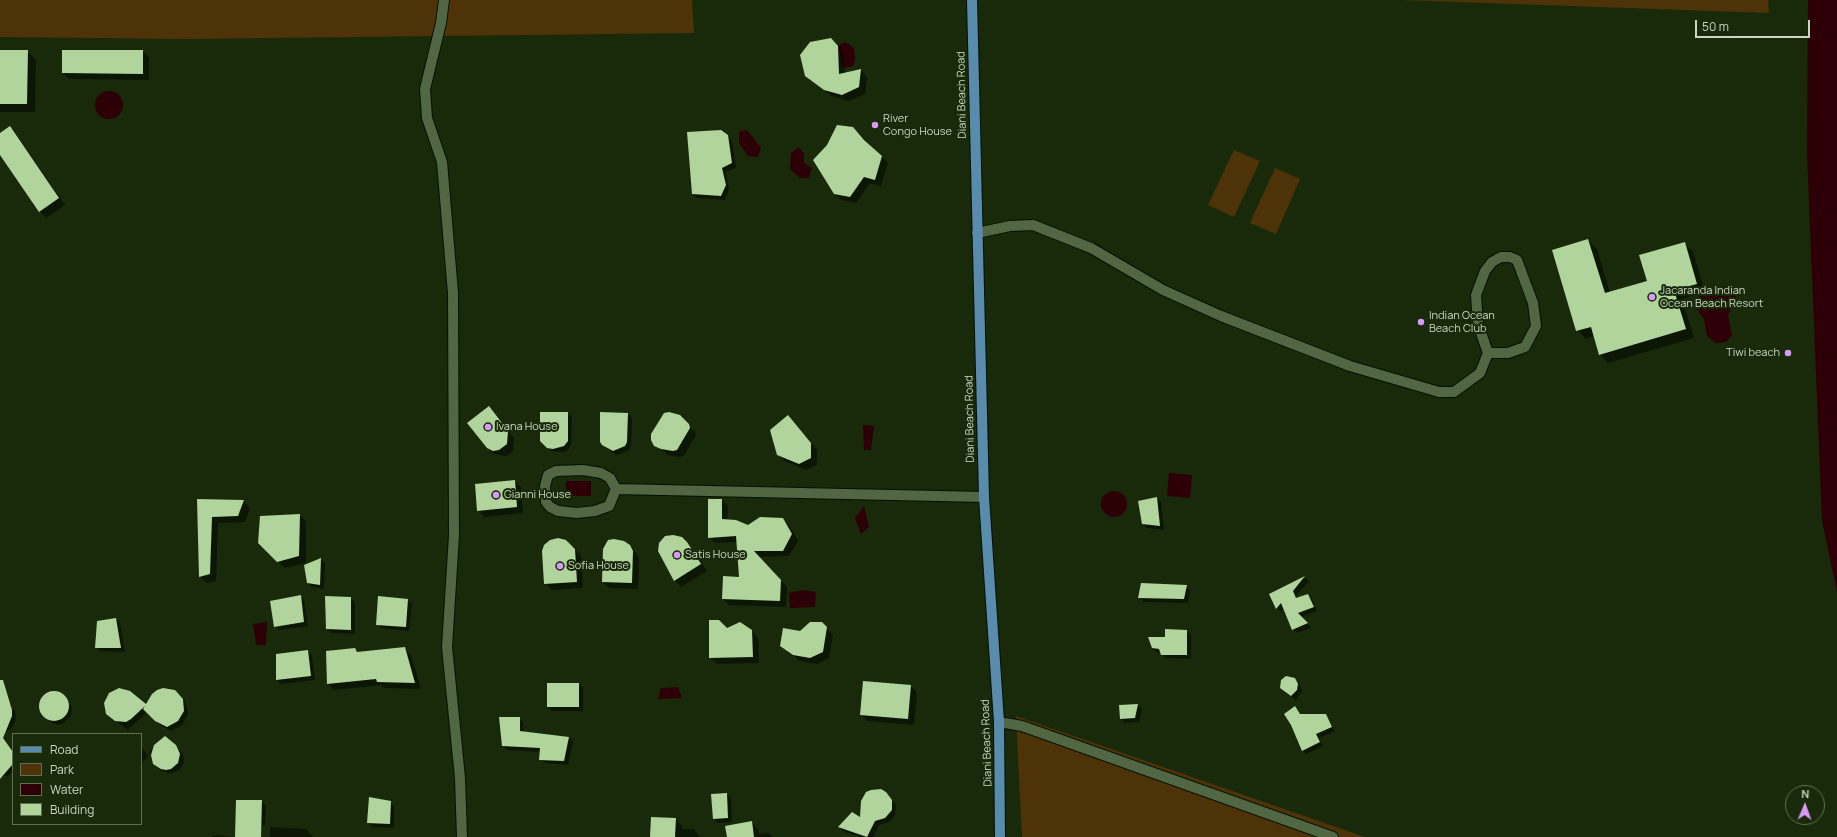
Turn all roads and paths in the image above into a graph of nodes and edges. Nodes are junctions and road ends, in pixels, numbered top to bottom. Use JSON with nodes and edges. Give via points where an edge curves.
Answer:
{"nodes":[{"id":1,"x":444,"y":0,"type":"edge"},
{"id":2,"x":972,"y":0,"type":"edge"},
{"id":3,"x":977,"y":233,"type":"junction"},
{"id":4,"x":1488,"y":353,"type":"junction"},
{"id":5,"x":616,"y":489,"type":"junction"},
{"id":6,"x":984,"y":497,"type":"junction"},
{"id":7,"x":999,"y":722,"type":"junction"},
{"id":8,"x":462,"y":837,"type":"edge"},
{"id":9,"x":1000,"y":837,"type":"edge"},
{"id":10,"x":1333,"y":837,"type":"edge"}],
"edges":[{"from":1,"to":8,"type":"street","via":[[442,23],[425,89],[427,118],[442,162],[453,293],[454,535],[447,647],[460,778]]},
{"from":2,"to":3,"type":"main road","name":"Diani Beach Road"},
{"from":3,"to":4,"type":"street","via":[[1010,226],[1033,225],[1091,248],[1163,290],[1221,316],[1350,366],[1439,392],[1454,392],[1480,373]]},
{"from":3,"to":6,"type":"main road","name":"Diani Beach Road"},
{"from":4,"to":4,"type":"street","via":[[1508,354],[1525,347],[1536,326],[1533,303],[1517,260],[1510,257],[1501,257],[1492,262],[1485,271],[1476,295],[1478,324]]},
{"from":5,"to":5,"type":"street","via":[[610,478],[601,473],[583,470],[556,471],[548,475],[545,486],[546,502],[558,511],[595,511],[609,506]]},
{"from":5,"to":6,"type":"street"},
{"from":6,"to":7,"type":"main road","name":"Diani Beach Road"},
{"from":7,"to":9,"type":"main road","name":"Diani Beach Road"},
{"from":7,"to":10,"type":"street","via":[[1022,726]]}]}
